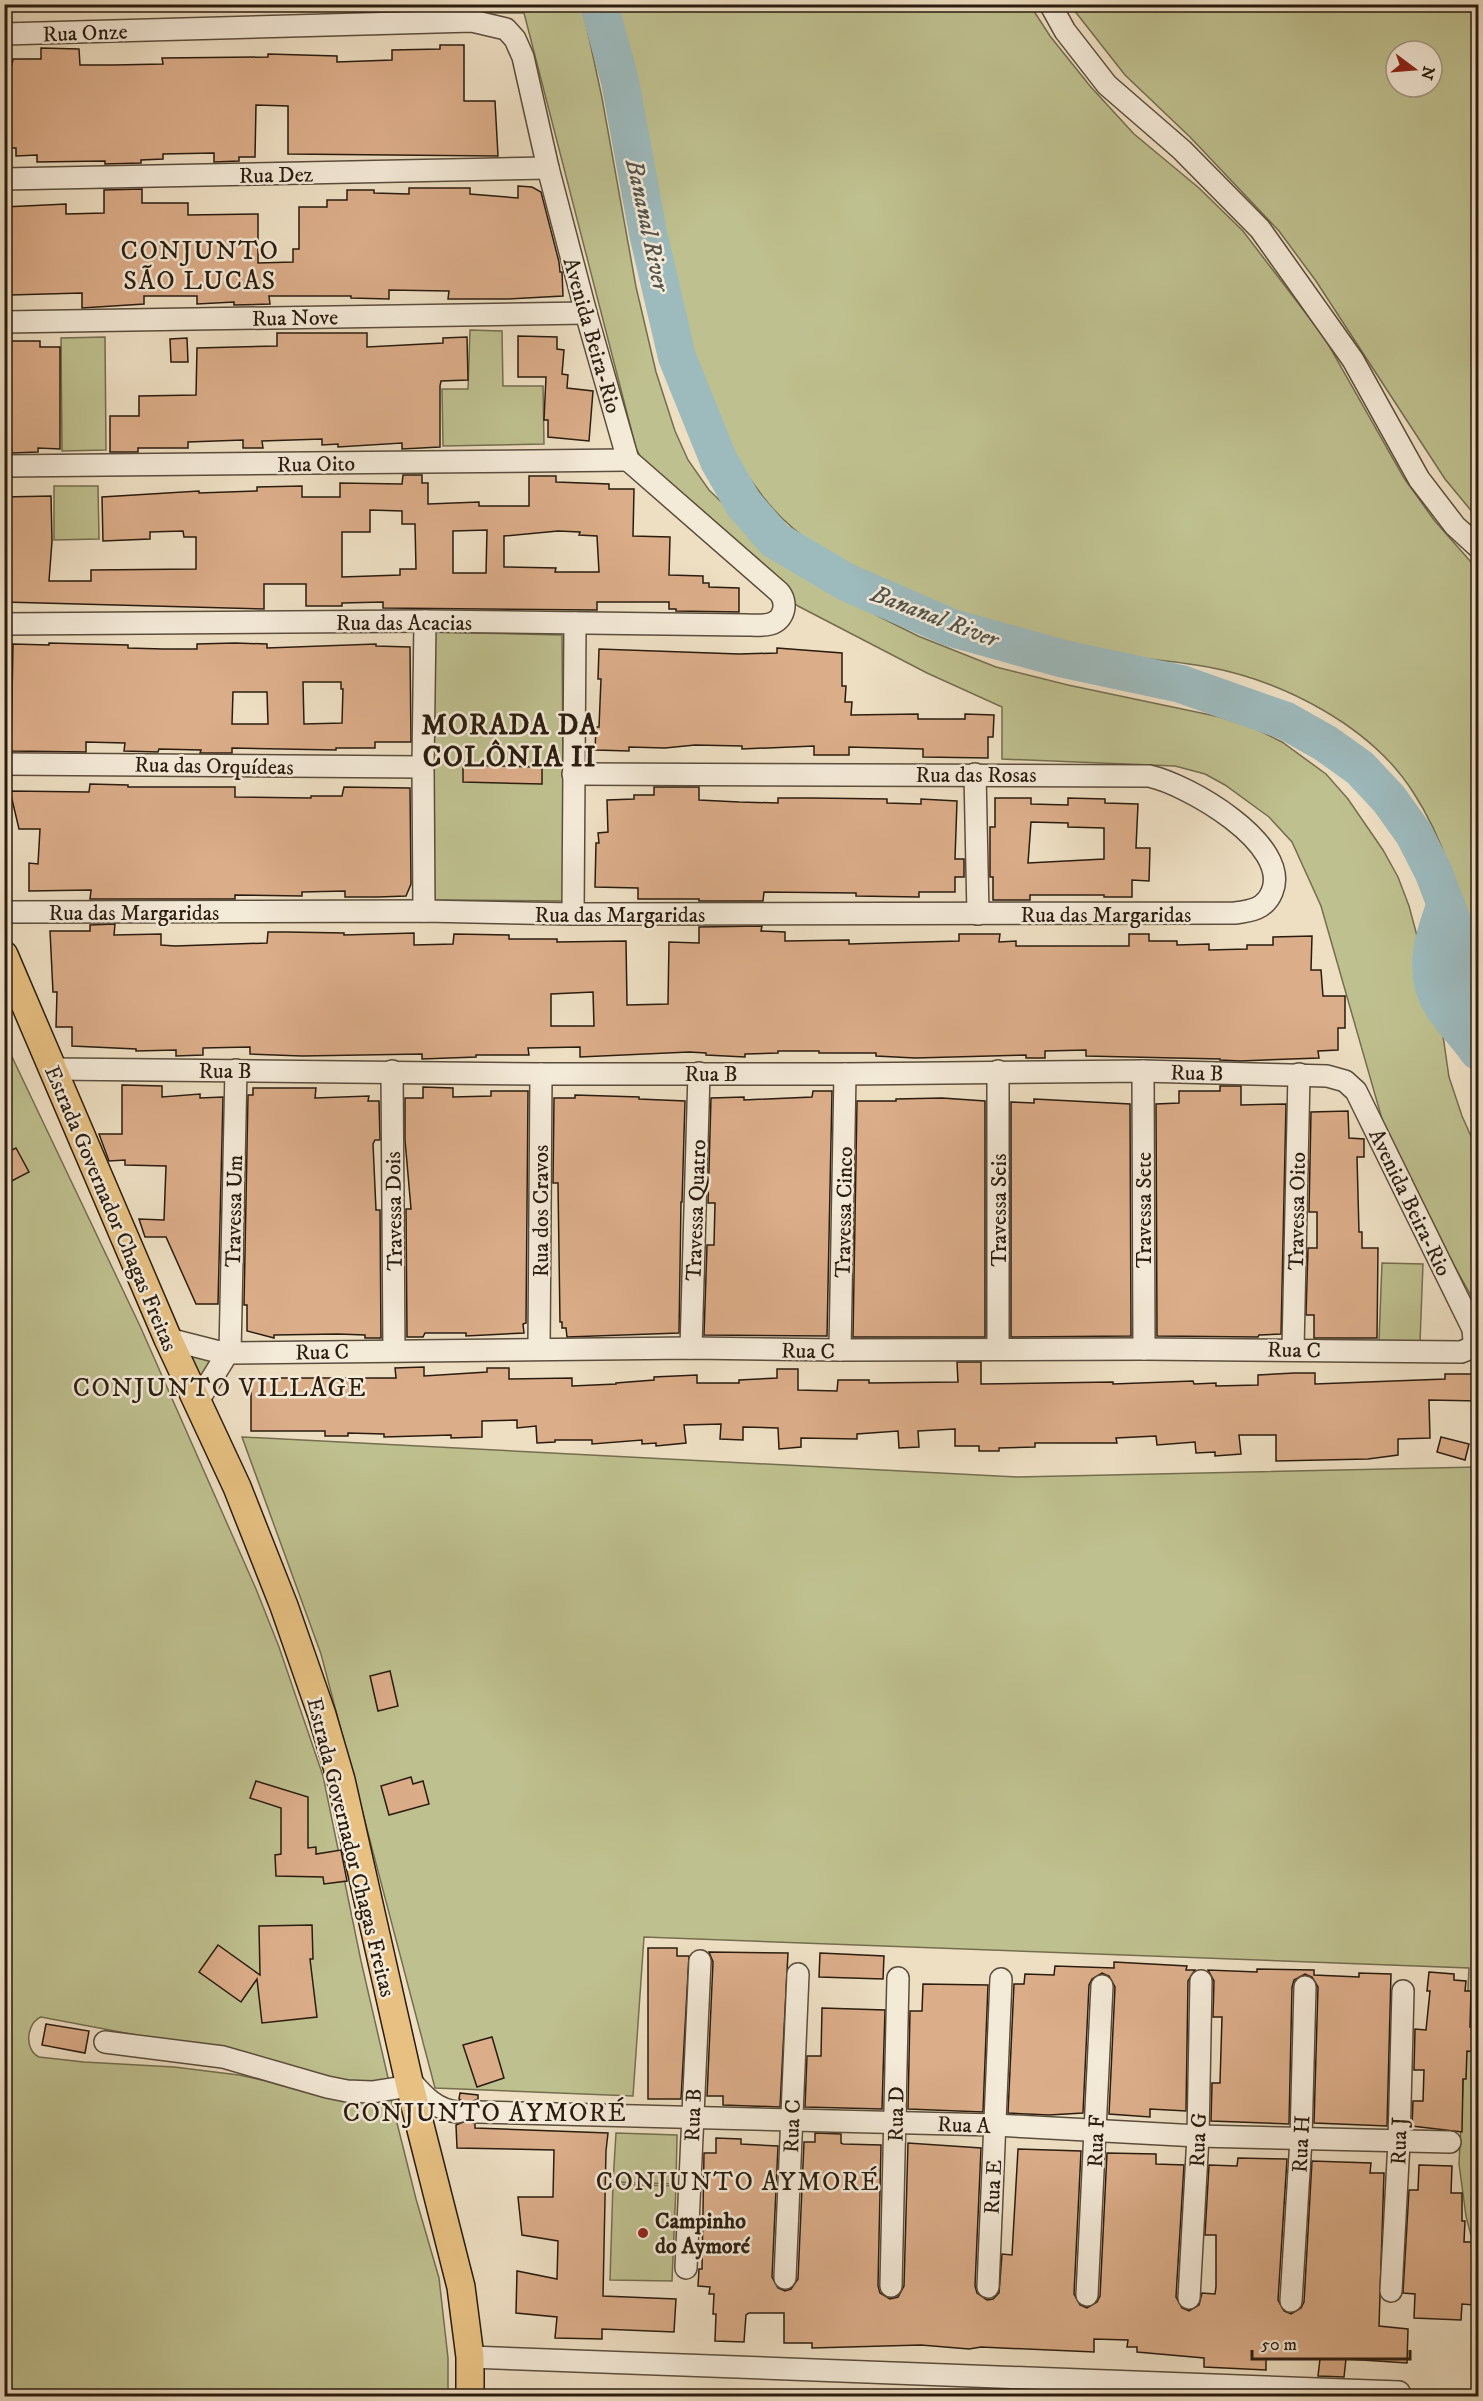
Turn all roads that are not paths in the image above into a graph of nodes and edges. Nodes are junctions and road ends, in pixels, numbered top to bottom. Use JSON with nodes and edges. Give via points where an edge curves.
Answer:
{"nodes":[{"id":1,"x":1050,"y":4,"type":"edge"},
{"id":2,"x":489,"y":24,"type":"joint"},
{"id":3,"x":4,"y":34,"type":"edge"},
{"id":4,"x":548,"y":168,"type":"junction"},
{"id":5,"x":4,"y":179,"type":"edge"},
{"id":6,"x":586,"y":313,"type":"junction"},
{"id":7,"x":4,"y":322,"type":"edge"},
{"id":8,"x":628,"y":460,"type":"junction"},
{"id":9,"x":4,"y":466,"type":"edge"},
{"id":10,"x":1479,"y":547,"type":"edge"},
{"id":11,"x":425,"y":621,"type":"junction"},
{"id":12,"x":575,"y":623,"type":"junction"},
{"id":13,"x":4,"y":624,"type":"edge"},
{"id":14,"x":4,"y":764,"type":"edge"},
{"id":15,"x":423,"y":767,"type":"junction"},
{"id":16,"x":573,"y":774,"type":"junction"},
{"id":17,"x":975,"y":774,"type":"junction"},
{"id":18,"x":424,"y":911,"type":"junction"},
{"id":19,"x":4,"y":912,"type":"edge"},
{"id":20,"x":1235,"y":913,"type":"joint"},
{"id":21,"x":573,"y":914,"type":"junction"},
{"id":22,"x":978,"y":914,"type":"junction"},
{"id":23,"x":4,"y":955,"type":"edge"},
{"id":24,"x":52,"y":1069,"type":"junction"},
{"id":25,"x":236,"y":1070,"type":"junction"},
{"id":26,"x":392,"y":1071,"type":"junction"},
{"id":27,"x":998,"y":1071,"type":"junction"},
{"id":28,"x":1143,"y":1071,"type":"junction"},
{"id":29,"x":699,"y":1073,"type":"junction"},
{"id":30,"x":540,"y":1074,"type":"junction"},
{"id":31,"x":845,"y":1074,"type":"junction"},
{"id":32,"x":1299,"y":1074,"type":"junction"},
{"id":33,"x":1360,"y":1099,"type":"joint"},
{"id":34,"x":168,"y":1339,"type":"junction"},
{"id":35,"x":692,"y":1348,"type":"junction"},
{"id":36,"x":539,"y":1349,"type":"junction"},
{"id":37,"x":998,"y":1349,"type":"junction"},
{"id":38,"x":1144,"y":1349,"type":"junction"},
{"id":39,"x":1293,"y":1349,"type":"junction"},
{"id":40,"x":394,"y":1350,"type":"junction"},
{"id":41,"x":840,"y":1350,"type":"junction"},
{"id":42,"x":1446,"y":1352,"type":"joint"},
{"id":43,"x":228,"y":1353,"type":"junction"},
{"id":44,"x":198,"y":1401,"type":"junction"},
{"id":45,"x":700,"y":1961,"type":"dead end"},
{"id":46,"x":798,"y":1974,"type":"dead end"},
{"id":47,"x":898,"y":1978,"type":"dead end"},
{"id":48,"x":1001,"y":1979,"type":"dead end"},
{"id":49,"x":1201,"y":1981,"type":"dead end"},
{"id":50,"x":1102,"y":1986,"type":"dead end"},
{"id":51,"x":1305,"y":1987,"type":"dead end"},
{"id":52,"x":1403,"y":1991,"type":"dead end"},
{"id":53,"x":105,"y":2042,"type":"dead end"},
{"id":54,"x":410,"y":2083,"type":"junction"},
{"id":55,"x":462,"y":2112,"type":"junction"},
{"id":56,"x":692,"y":2117,"type":"junction"},
{"id":57,"x":791,"y":2120,"type":"junction"},
{"id":58,"x":893,"y":2122,"type":"junction"},
{"id":59,"x":995,"y":2125,"type":"junction"},
{"id":60,"x":1096,"y":2130,"type":"junction"},
{"id":61,"x":1198,"y":2136,"type":"junction"},
{"id":62,"x":1300,"y":2139,"type":"junction"},
{"id":63,"x":426,"y":2141,"type":"junction"},
{"id":64,"x":1399,"y":2142,"type":"junction"},
{"id":65,"x":1450,"y":2142,"type":"dead end"},
{"id":66,"x":686,"y":2268,"type":"dead end"},
{"id":67,"x":785,"y":2278,"type":"dead end"},
{"id":68,"x":891,"y":2286,"type":"dead end"},
{"id":69,"x":988,"y":2288,"type":"dead end"},
{"id":70,"x":1391,"y":2291,"type":"dead end"},
{"id":71,"x":1087,"y":2295,"type":"dead end"},
{"id":72,"x":1189,"y":2298,"type":"dead end"},
{"id":73,"x":1290,"y":2301,"type":"dead end"},
{"id":74,"x":470,"y":2357,"type":"junction"},
{"id":75,"x":1400,"y":2392,"type":"dead end"},
{"id":76,"x":470,"y":2397,"type":"edge"}],
"edges":[{"from":1,"to":10,"type":"street","via":[[1065,31],[1107,85],[1182,150],[1260,229],[1353,360],[1419,479],[1455,526]]},
{"from":2,"to":3,"type":"street","name":"Rua Onze","via":[[472,21]]},
{"from":2,"to":4,"type":"street","name":"Avenida Beira-Rio","via":[[506,29],[523,57]]},
{"from":4,"to":5,"type":"street","name":"Rua Dez"},
{"from":4,"to":6,"type":"street","name":"Avenida Beira-Rio"},
{"from":6,"to":7,"type":"street","name":"Rua Nove"},
{"from":6,"to":8,"type":"street","name":"Avenida Beira-Rio"},
{"from":8,"to":9,"type":"street","name":"Rua Oito"},
{"from":8,"to":12,"type":"street","name":"Rua das Acacias","via":[[783,597],[782,613],[769,624]]},
{"from":11,"to":12,"type":"street","name":"Rua das Acacias"},
{"from":11,"to":13,"type":"street","name":"Rua das Acacias"},
{"from":11,"to":15,"type":"street"},
{"from":12,"to":16,"type":"street"},
{"from":14,"to":15,"type":"street","name":"Rua das Orquídeas"},
{"from":15,"to":18,"type":"street"},
{"from":16,"to":17,"type":"street","name":"Rua das Rosas"},
{"from":16,"to":21,"type":"street"},
{"from":17,"to":20,"type":"street","name":"Rua das Rosas","via":[[1149,776],[1195,794],[1233,820],[1271,858],[1276,878],[1270,896],[1256,909]]},
{"from":17,"to":22,"type":"street"},
{"from":18,"to":19,"type":"street","name":"Rua das Margaridas"},
{"from":18,"to":21,"type":"street","name":"Rua das Margaridas"},
{"from":20,"to":22,"type":"street","name":"Rua das Margaridas"},
{"from":21,"to":22,"type":"street","name":"Rua das Margaridas"},
{"from":23,"to":24,"type":"main road","name":"Estrada Governador Chagas Freitas"},
{"from":24,"to":25,"type":"street","name":"Rua B"},
{"from":24,"to":34,"type":"main road","name":"Estrada Governador Chagas Freitas"},
{"from":25,"to":26,"type":"street","name":"Rua B"},
{"from":25,"to":43,"type":"street","name":"Travessa Um"},
{"from":26,"to":30,"type":"street","name":"Rua B"},
{"from":26,"to":40,"type":"street","name":"Travessa Dois"},
{"from":27,"to":28,"type":"street","name":"Rua B"},
{"from":27,"to":31,"type":"street","name":"Rua B"},
{"from":27,"to":37,"type":"street","name":"Travessa Seis"},
{"from":28,"to":32,"type":"street","name":"Rua B"},
{"from":28,"to":38,"type":"street","name":"Travessa Sete"},
{"from":29,"to":30,"type":"street","name":"Rua B"},
{"from":29,"to":31,"type":"street","name":"Rua B"},
{"from":29,"to":35,"type":"street","name":"Travessa Quatro"},
{"from":30,"to":36,"type":"street","name":"Rua dos Cravos"},
{"from":31,"to":41,"type":"street","name":"Travessa Cinco"},
{"from":32,"to":33,"type":"street","name":"Rua B","via":[[1345,1081]]},
{"from":32,"to":39,"type":"street","name":"Travessa Oito"},
{"from":33,"to":42,"type":"street","name":"Avenida Beira-Rio","via":[[1473,1329],[1474,1341],[1469,1350]]},
{"from":34,"to":43,"type":"street","name":"Rua C"},
{"from":34,"to":44,"type":"main road","name":"Estrada Governador Chagas Freitas"},
{"from":35,"to":36,"type":"street","name":"Rua C"},
{"from":35,"to":41,"type":"street","name":"Rua C"},
{"from":36,"to":40,"type":"street","name":"Rua C"},
{"from":37,"to":38,"type":"street","name":"Rua C"},
{"from":37,"to":41,"type":"street","name":"Rua C"},
{"from":38,"to":39,"type":"street","name":"Rua C"},
{"from":39,"to":42,"type":"street","name":"Rua C"},
{"from":40,"to":43,"type":"street","name":"Rua C"},
{"from":43,"to":44,"type":"street"},
{"from":44,"to":54,"type":"main road","name":"Estrada Governador Chagas Freitas","via":[[284,1606],[322,1715]]},
{"from":45,"to":56,"type":"street","name":"Rua B"},
{"from":46,"to":57,"type":"street","name":"Rua C"},
{"from":47,"to":58,"type":"street","name":"Rua D"},
{"from":48,"to":59,"type":"street","name":"Rua E"},
{"from":49,"to":61,"type":"street","name":"Rua G"},
{"from":50,"to":60,"type":"street","name":"Rua F"},
{"from":51,"to":62,"type":"street","name":"Rua H"},
{"from":52,"to":64,"type":"street","name":"Rua J"},
{"from":53,"to":54,"type":"street","via":[[223,2057],[347,2091],[372,2092]]},
{"from":54,"to":55,"type":"street","via":[[432,2103]]},
{"from":54,"to":63,"type":"main road","name":"Estrada Governador Chagas Freitas"},
{"from":55,"to":56,"type":"street","name":"Rua A"},
{"from":55,"to":63,"type":"street","via":[[436,2120]]},
{"from":56,"to":57,"type":"street","name":"Rua A"},
{"from":56,"to":66,"type":"street","name":"Rua B"},
{"from":57,"to":58,"type":"street","name":"Rua A"},
{"from":57,"to":67,"type":"street","name":"Rua C"},
{"from":58,"to":59,"type":"street","name":"Rua A"},
{"from":58,"to":68,"type":"street","name":"Rua D"},
{"from":59,"to":60,"type":"street","name":"Rua A"},
{"from":59,"to":69,"type":"street","name":"Rua E"},
{"from":60,"to":61,"type":"street","name":"Rua A"},
{"from":60,"to":71,"type":"street","name":"Rua F"},
{"from":61,"to":62,"type":"street","name":"Rua A"},
{"from":61,"to":72,"type":"street","name":"Rua G"},
{"from":62,"to":64,"type":"street","name":"Rua A"},
{"from":62,"to":73,"type":"street","name":"Rua H"},
{"from":63,"to":74,"type":"main road","name":"Estrada Governador Chagas Freitas","via":[[460,2287]]},
{"from":64,"to":65,"type":"street","name":"Rua A"},
{"from":64,"to":70,"type":"street","name":"Rua J"},
{"from":74,"to":75,"type":"street"},
{"from":74,"to":76,"type":"main road","name":"Estrada Governador Chagas Freitas"}]}
